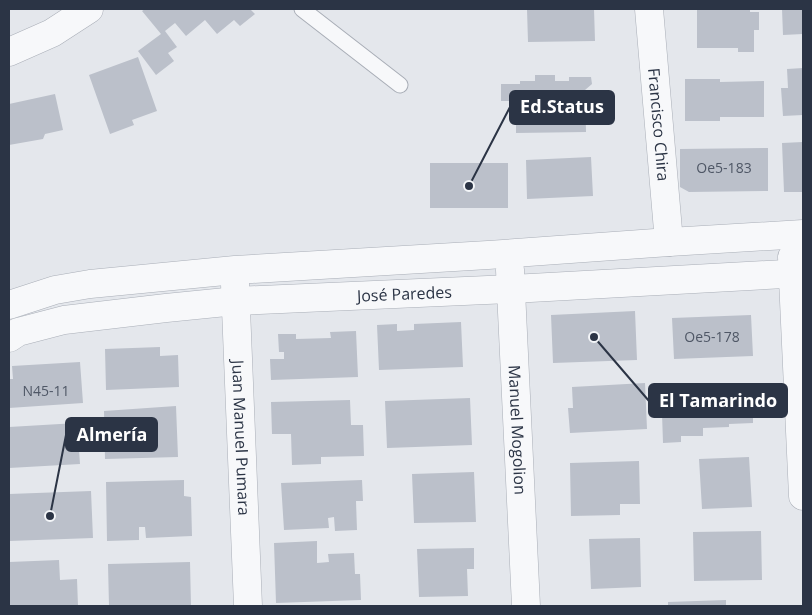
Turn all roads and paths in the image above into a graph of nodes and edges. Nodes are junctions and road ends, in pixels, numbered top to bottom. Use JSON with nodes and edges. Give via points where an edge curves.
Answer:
{"nodes":[{"id":1,"x":89,"y":9,"type":"edge"},
{"id":2,"x":302,"y":9,"type":"edge"},
{"id":3,"x":650,"y":9,"type":"edge"},
{"id":4,"x":9,"y":52,"type":"edge"},
{"id":5,"x":400,"y":85,"type":"dead end"},
{"id":6,"x":797,"y":235,"type":"edge"},
{"id":7,"x":669,"y":242,"type":"junction"},
{"id":8,"x":509,"y":254,"type":"junction"},
{"id":9,"x":235,"y":270,"type":"junction"},
{"id":10,"x":798,"y":274,"type":"edge"},
{"id":11,"x":512,"y":289,"type":"junction"},
{"id":12,"x":236,"y":301,"type":"junction"},
{"id":13,"x":9,"y":306,"type":"edge"},
{"id":14,"x":9,"y":338,"type":"edge"},
{"id":15,"x":803,"y":496,"type":"edge"},
{"id":16,"x":248,"y":606,"type":"edge"},
{"id":17,"x":526,"y":606,"type":"edge"}],
"edges":[{"from":1,"to":4,"type":"street","via":[[52,33]]},
{"from":2,"to":5,"type":"lane"},
{"from":3,"to":7,"type":"street","name":"Francisco Chira"},
{"from":6,"to":7,"type":"street","name":"José Paredes"},
{"from":6,"to":10,"type":"street"},
{"from":7,"to":8,"type":"street","name":"José Paredes"},
{"from":8,"to":9,"type":"street","name":"José Paredes"},
{"from":8,"to":11,"type":"street","name":"Manuel Mogolion"},
{"from":9,"to":12,"type":"street","name":"Juan Manuel Pumara"},
{"from":9,"to":13,"type":"street","name":"José Paredes","via":[[90,284],[55,290]]},
{"from":10,"to":11,"type":"street","name":"José Paredes"},
{"from":10,"to":15,"type":"street"},
{"from":11,"to":12,"type":"street","name":"José Paredes"},
{"from":11,"to":17,"type":"street","name":"Manuel Mogolion"},
{"from":12,"to":14,"type":"street","name":"José Paredes","via":[[64,320],[18,332]]},
{"from":12,"to":16,"type":"street","name":"Juan Manuel Pumara"}]}
